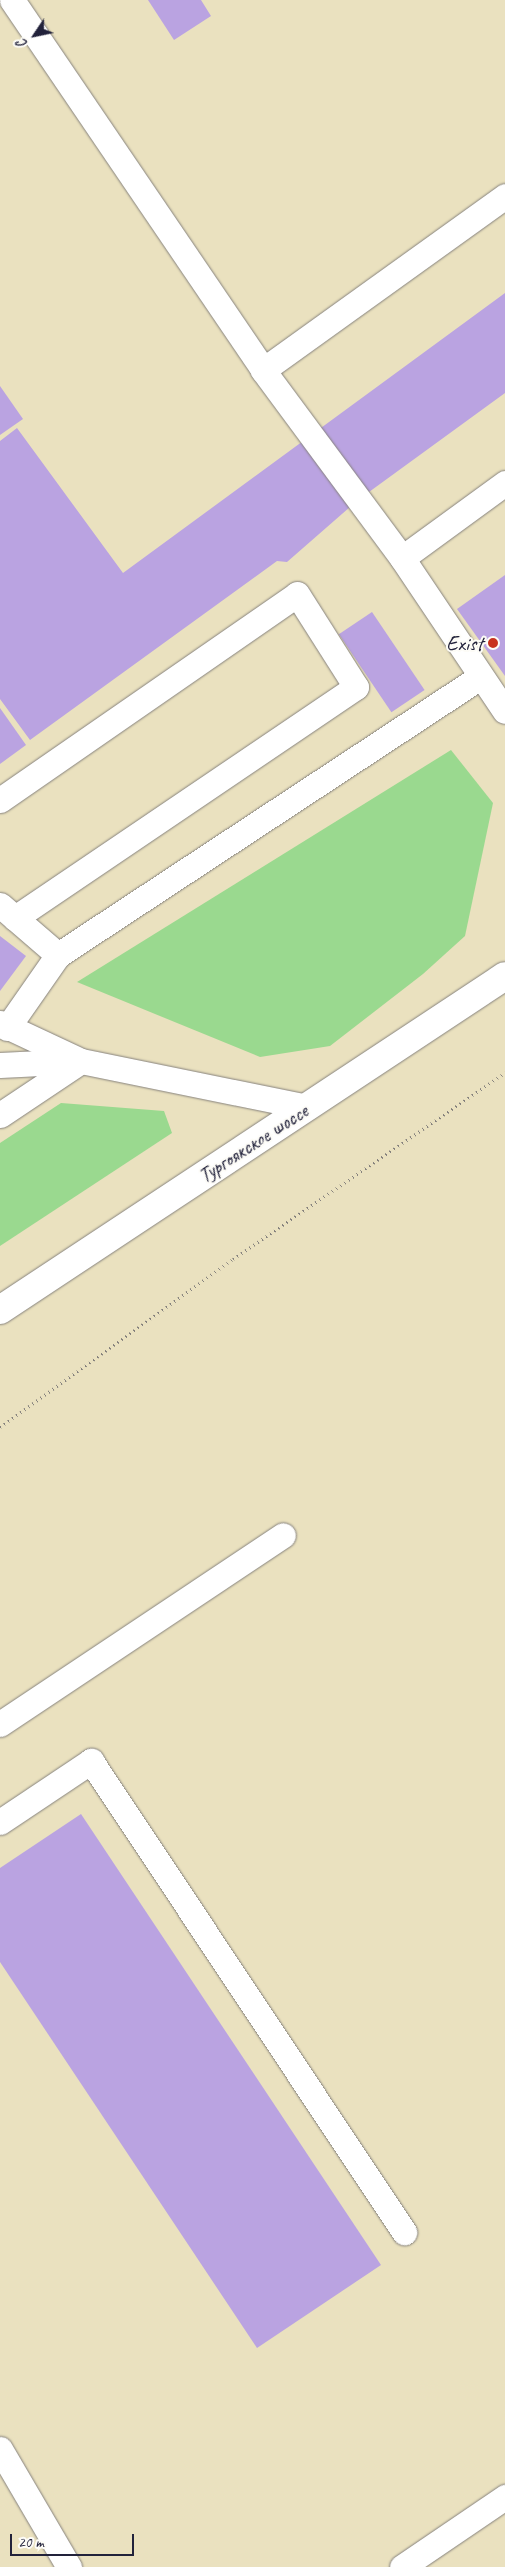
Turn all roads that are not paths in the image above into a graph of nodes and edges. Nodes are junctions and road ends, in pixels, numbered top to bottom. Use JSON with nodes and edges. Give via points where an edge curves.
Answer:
{"nodes":[{"id":1,"x":12,"y":0,"type":"edge"},
{"id":2,"x":505,"y":196,"type":"edge"},
{"id":3,"x":263,"y":370,"type":"junction"},
{"id":4,"x":505,"y":483,"type":"edge"},
{"id":5,"x":402,"y":558,"type":"junction"},
{"id":6,"x":480,"y":677,"type":"junction"},
{"id":7,"x":505,"y":712,"type":"edge"},
{"id":8,"x":0,"y":800,"type":"edge"},
{"id":9,"x":7,"y":912,"type":"edge"},
{"id":10,"x":58,"y":955,"type":"junction"},
{"id":11,"x":505,"y":976,"type":"edge"},
{"id":12,"x":3,"y":1025,"type":"edge"},
{"id":13,"x":81,"y":1061,"type":"junction"},
{"id":14,"x":0,"y":1065,"type":"edge"},
{"id":15,"x":307,"y":1107,"type":"junction"},
{"id":16,"x":0,"y":1116,"type":"edge"},
{"id":17,"x":0,"y":1310,"type":"edge"},
{"id":18,"x":283,"y":1535,"type":"dead end"},
{"id":19,"x":0,"y":1724,"type":"edge"},
{"id":20,"x":0,"y":1822,"type":"edge"},
{"id":21,"x":404,"y":2232,"type":"dead end"},
{"id":22,"x":0,"y":2448,"type":"edge"},
{"id":23,"x":505,"y":2497,"type":"edge"},
{"id":24,"x":69,"y":2567,"type":"edge"},
{"id":25,"x":402,"y":2567,"type":"edge"}],
"edges":[{"from":1,"to":3,"type":"lane"},
{"from":2,"to":3,"type":"lane"},
{"from":3,"to":5,"type":"lane"},
{"from":4,"to":5,"type":"lane"},
{"from":5,"to":6,"type":"lane"},
{"from":6,"to":7,"type":"lane"},
{"from":6,"to":10,"type":"lane"},
{"from":8,"to":9,"type":"lane","via":[[298,594],[356,687]]},
{"from":9,"to":10,"type":"lane"},
{"from":10,"to":12,"type":"lane"},
{"from":11,"to":15,"type":"main road","name":"Тургоякское шоссе"},
{"from":12,"to":13,"type":"lane"},
{"from":13,"to":14,"type":"lane"},
{"from":13,"to":15,"type":"lane"},
{"from":13,"to":16,"type":"lane"},
{"from":15,"to":17,"type":"main road","name":"Тургоякское шоссе"},
{"from":18,"to":19,"type":"lane"},
{"from":20,"to":21,"type":"lane","via":[[91,1761]]},
{"from":22,"to":24,"type":"lane"},
{"from":23,"to":25,"type":"lane"}]}
